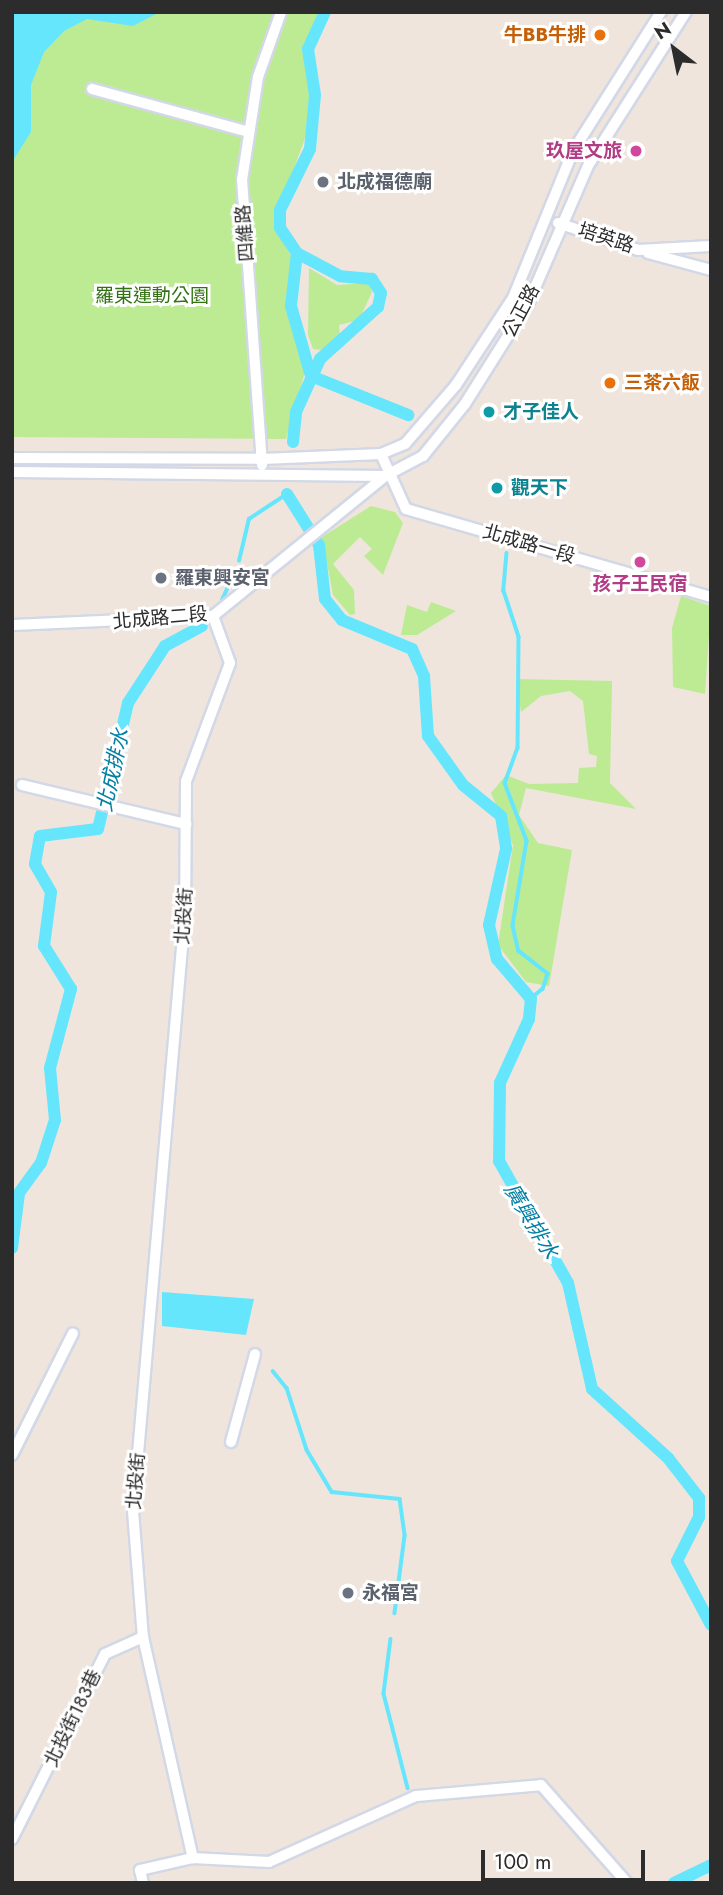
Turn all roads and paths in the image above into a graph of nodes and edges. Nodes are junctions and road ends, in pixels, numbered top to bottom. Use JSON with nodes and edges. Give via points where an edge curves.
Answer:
{"nodes":[{"id":1,"x":281,"y":12,"type":"edge"},
{"id":2,"x":661,"y":12,"type":"edge"},
{"id":3,"x":686,"y":12,"type":"edge"},
{"id":4,"x":92,"y":89,"type":"dead end"},
{"id":5,"x":249,"y":132,"type":"junction"},
{"id":6,"x":545,"y":220,"type":"junction"},
{"id":7,"x":562,"y":224,"type":"junction"},
{"id":8,"x":711,"y":246,"type":"edge"},
{"id":9,"x":638,"y":250,"type":"junction"},
{"id":10,"x":711,"y":270,"type":"edge"},
{"id":11,"x":381,"y":454,"type":"junction"},
{"id":12,"x":12,"y":458,"type":"edge"},
{"id":13,"x":262,"y":458,"type":"junction"},
{"id":14,"x":12,"y":472,"type":"edge"},
{"id":15,"x":261,"y":475,"type":"junction"},
{"id":16,"x":385,"y":476,"type":"junction"},
{"id":17,"x":711,"y":597,"type":"edge"},
{"id":18,"x":213,"y":615,"type":"junction"},
{"id":19,"x":12,"y":625,"type":"edge"},
{"id":20,"x":22,"y":785,"type":"dead end"},
{"id":21,"x":186,"y":824,"type":"junction"},
{"id":22,"x":73,"y":1332,"type":"dead end"},
{"id":23,"x":255,"y":1354,"type":"dead end"},
{"id":24,"x":230,"y":1442,"type":"dead end"},
{"id":25,"x":12,"y":1455,"type":"edge"},
{"id":26,"x":143,"y":1637,"type":"junction"},
{"id":27,"x":12,"y":1839,"type":"edge"},
{"id":28,"x":193,"y":1858,"type":"junction"},
{"id":29,"x":143,"y":1883,"type":"edge"},
{"id":30,"x":627,"y":1883,"type":"edge"}],
"edges":[{"from":1,"to":5,"type":"street","name":"四維路","via":[[258,77]]},
{"from":2,"to":6,"type":"street","name":"公正路","via":[[573,151]]},
{"from":3,"to":7,"type":"street","name":"公正路","via":[[589,164]]},
{"from":4,"to":5,"type":"street"},
{"from":5,"to":13,"type":"street","name":"四維路","via":[[242,180]]},
{"from":6,"to":7,"type":"street","name":"培英路"},
{"from":6,"to":11,"type":"street","name":"公正路","via":[[513,298],[456,385],[405,444]]},
{"from":7,"to":9,"type":"street","name":"培英路"},
{"from":7,"to":16,"type":"street","name":"公正路","via":[[528,304],[445,434],[423,456]]},
{"from":8,"to":9,"type":"street","name":"培英路"},
{"from":9,"to":10,"type":"street"},
{"from":11,"to":13,"type":"street","name":"公正路"},
{"from":11,"to":16,"type":"street","name":"北成路一段"},
{"from":12,"to":13,"type":"street","name":"公正路"},
{"from":13,"to":15,"type":"street"},
{"from":14,"to":15,"type":"street","name":"公正路"},
{"from":15,"to":16,"type":"street","name":"公正路"},
{"from":16,"to":17,"type":"street","name":"北成路一段","via":[[405,509]]},
{"from":16,"to":18,"type":"street","name":"北成路二段"},
{"from":18,"to":19,"type":"street","name":"北成路二段"},
{"from":18,"to":21,"type":"street","name":"北投街","via":[[230,663],[186,780]]},
{"from":20,"to":21,"type":"street"},
{"from":21,"to":26,"type":"street","name":"北投街","via":[[185,913],[133,1511]]},
{"from":22,"to":25,"type":"street"},
{"from":23,"to":24,"type":"street"},
{"from":26,"to":27,"type":"street","name":"北投街183巷","via":[[105,1654]]},
{"from":26,"to":28,"type":"street","name":"北投街"},
{"from":28,"to":29,"type":"street","via":[[140,1870]]},
{"from":28,"to":30,"type":"street","via":[[270,1862],[416,1796],[541,1785]]}]}
